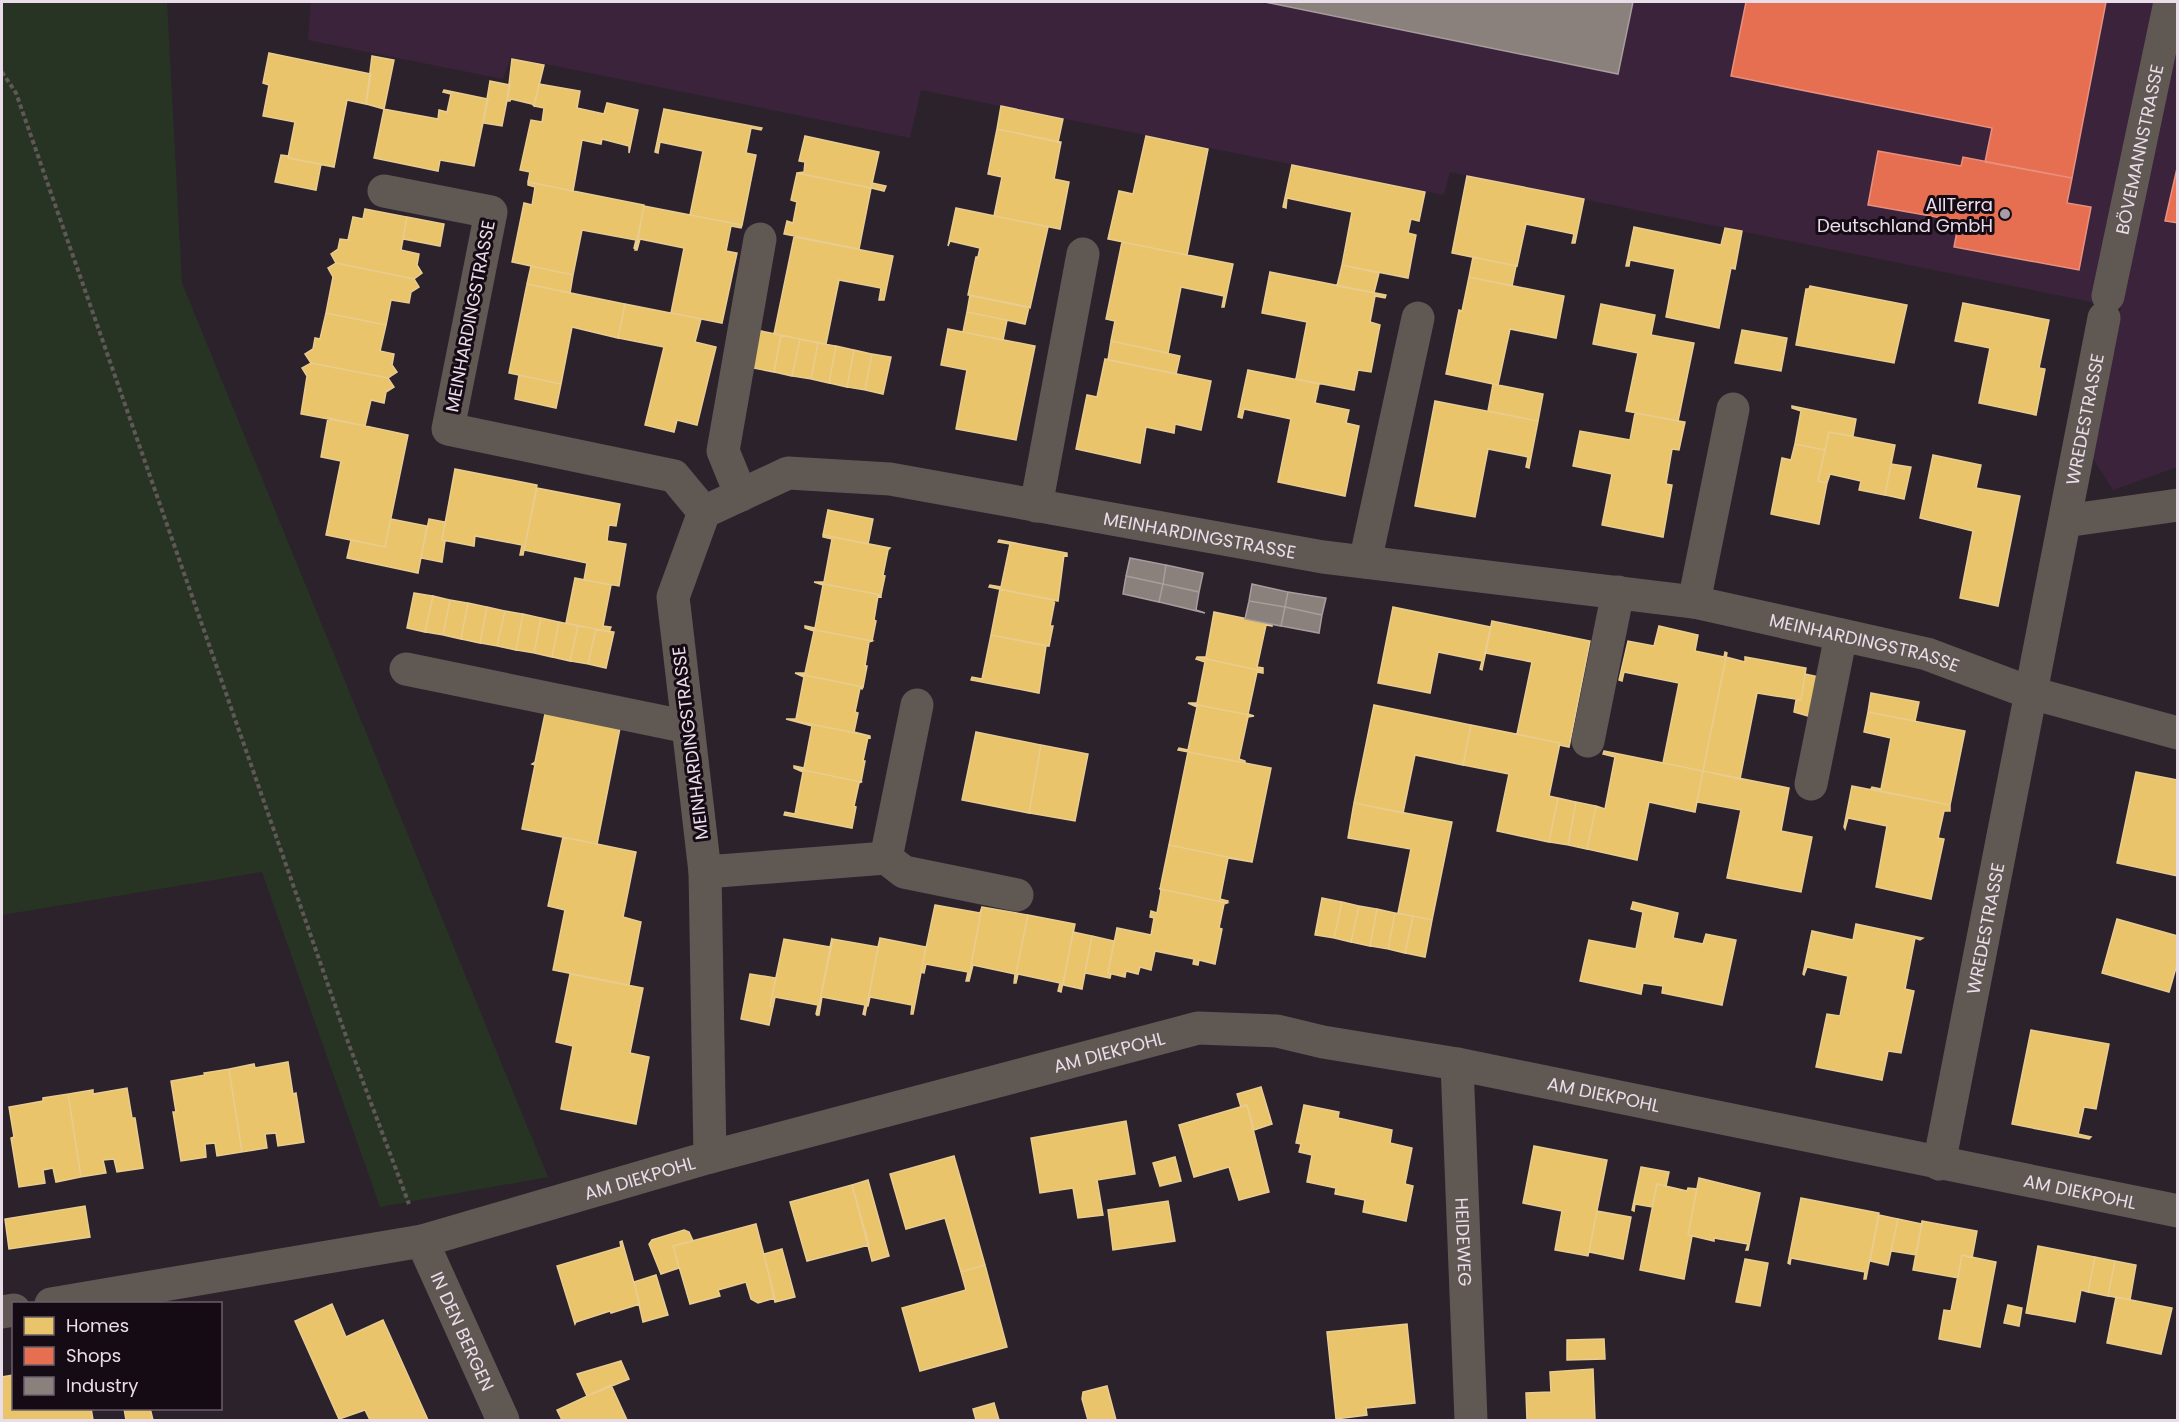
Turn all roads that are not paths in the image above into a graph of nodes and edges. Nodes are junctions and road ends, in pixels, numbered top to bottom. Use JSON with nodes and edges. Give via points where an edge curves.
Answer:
{"nodes":[{"id":1,"x":2170,"y":2,"type":"edge"},
{"id":2,"x":384,"y":191,"type":"dead end"},
{"id":3,"x":760,"y":239,"type":"dead end"},
{"id":4,"x":1083,"y":254,"type":"dead end"},
{"id":5,"x":2106,"y":307,"type":"joint"},
{"id":6,"x":1418,"y":318,"type":"dead end"},
{"id":7,"x":1733,"y":409,"type":"dead end"},
{"id":8,"x":741,"y":495,"type":"junction"},
{"id":9,"x":2178,"y":505,"type":"edge"},
{"id":10,"x":1036,"y":506,"type":"junction"},
{"id":11,"x":704,"y":513,"type":"junction"},
{"id":12,"x":2065,"y":522,"type":"junction"},
{"id":13,"x":1365,"y":562,"type":"junction"},
{"id":14,"x":1618,"y":592,"type":"junction"},
{"id":15,"x":1694,"y":602,"type":"junction"},
{"id":16,"x":1841,"y":634,"type":"junction"},
{"id":17,"x":406,"y":669,"type":"dead end"},
{"id":18,"x":2031,"y":693,"type":"junction"},
{"id":19,"x":917,"y":705,"type":"dead end"},
{"id":20,"x":688,"y":728,"type":"junction"},
{"id":21,"x":2178,"y":733,"type":"edge"},
{"id":22,"x":1588,"y":741,"type":"dead end"},
{"id":23,"x":1811,"y":784,"type":"dead end"},
{"id":24,"x":886,"y":858,"type":"junction"},
{"id":25,"x":705,"y":872,"type":"junction"},
{"id":26,"x":1017,"y":895,"type":"dead end"},
{"id":27,"x":1457,"y":1064,"type":"junction"},
{"id":28,"x":710,"y":1157,"type":"junction"},
{"id":29,"x":1939,"y":1164,"type":"junction"},
{"id":30,"x":2178,"y":1212,"type":"edge"},
{"id":31,"x":422,"y":1241,"type":"junction"},
{"id":32,"x":63,"y":1302,"type":"edge"},
{"id":33,"x":503,"y":1420,"type":"edge"},
{"id":34,"x":1471,"y":1420,"type":"edge"}],
"edges":[{"from":1,"to":5,"type":"street","name":"BÖVEMANNSTRASSE"},
{"from":2,"to":11,"type":"street","name":"MEINHARDINGSTRASSE","via":[[491,212],[448,429],[674,476]]},
{"from":3,"to":8,"type":"street","via":[[723,452]]},
{"from":4,"to":10,"type":"street"},
{"from":5,"to":12,"type":"street","name":"WREDESTRASSE"},
{"from":6,"to":13,"type":"street"},
{"from":7,"to":15,"type":"street"},
{"from":8,"to":10,"type":"street","name":"MEINHARDINGSTRASSE","via":[[788,473],[890,479]]},
{"from":8,"to":11,"type":"street","name":"MEINHARDINGSTRASSE"},
{"from":9,"to":12,"type":"street"},
{"from":10,"to":13,"type":"street","name":"MEINHARDINGSTRASSE"},
{"from":11,"to":20,"type":"street","name":"MEINHARDINGSTRASSE","via":[[672,597]]},
{"from":12,"to":18,"type":"street","name":"WREDESTRASSE"},
{"from":13,"to":14,"type":"street","name":"MEINHARDINGSTRASSE"},
{"from":14,"to":15,"type":"street","name":"MEINHARDINGSTRASSE"},
{"from":14,"to":22,"type":"street"},
{"from":15,"to":16,"type":"street","name":"MEINHARDINGSTRASSE"},
{"from":16,"to":18,"type":"street","name":"MEINHARDINGSTRASSE","via":[[1927,654]]},
{"from":16,"to":23,"type":"street"},
{"from":17,"to":20,"type":"street"},
{"from":18,"to":21,"type":"street"},
{"from":18,"to":29,"type":"street","name":"WREDESTRASSE"},
{"from":19,"to":24,"type":"street"},
{"from":20,"to":25,"type":"street","name":"MEINHARDINGSTRASSE"},
{"from":24,"to":25,"type":"street"},
{"from":24,"to":26,"type":"street","via":[[904,872]]},
{"from":25,"to":28,"type":"street","name":"MEINHARDINGSTRASSE"},
{"from":27,"to":28,"type":"street","name":"AM DIEKPOHL","via":[[1277,1031],[1198,1028]]},
{"from":27,"to":29,"type":"street","name":"AM DIEKPOHL"},
{"from":27,"to":34,"type":"street","name":"HEIDEWEG"},
{"from":28,"to":31,"type":"street","name":"AM DIEKPOHL"},
{"from":29,"to":30,"type":"street","name":"AM DIEKPOHL"},
{"from":31,"to":32,"type":"street","name":"AM DIEKPOHL"},
{"from":31,"to":33,"type":"street","name":"IN DEN BERGEN"}]}
